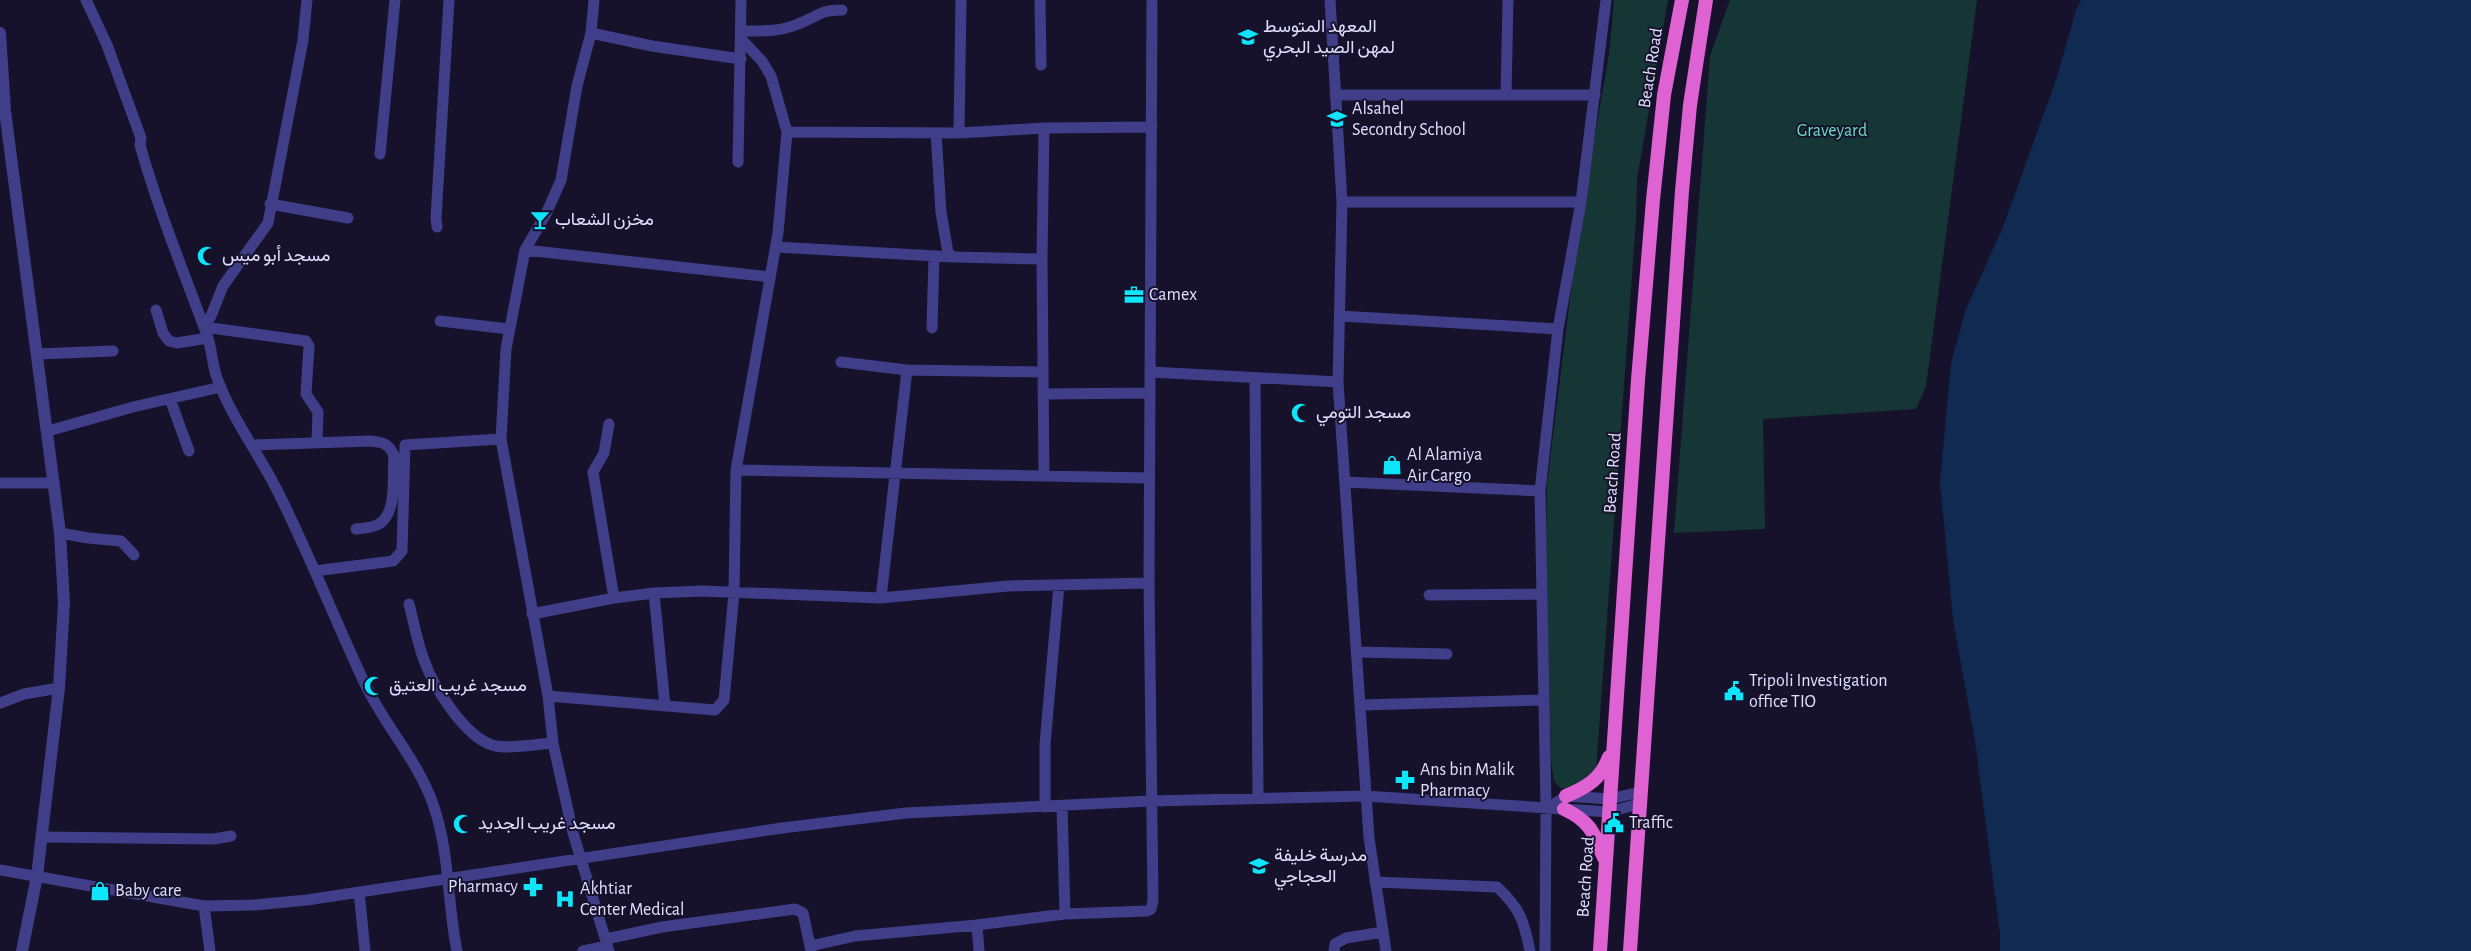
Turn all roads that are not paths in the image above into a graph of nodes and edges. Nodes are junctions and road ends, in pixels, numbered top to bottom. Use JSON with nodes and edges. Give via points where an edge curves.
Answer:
{"nodes":[{"id":1,"x":86,"y":0,"type":"edge"},
{"id":2,"x":308,"y":0,"type":"edge"},
{"id":3,"x":395,"y":0,"type":"edge"},
{"id":4,"x":449,"y":0,"type":"edge"},
{"id":5,"x":594,"y":0,"type":"edge"},
{"id":6,"x":741,"y":0,"type":"edge"},
{"id":7,"x":961,"y":0,"type":"edge"},
{"id":8,"x":1040,"y":0,"type":"edge"},
{"id":9,"x":1152,"y":0,"type":"edge"},
{"id":10,"x":1330,"y":0,"type":"edge"},
{"id":11,"x":1508,"y":0,"type":"edge"},
{"id":12,"x":1606,"y":0,"type":"edge"},
{"id":13,"x":1682,"y":0,"type":"edge"},
{"id":14,"x":1706,"y":0,"type":"edge"},
{"id":15,"x":842,"y":10,"type":"dead end"},
{"id":16,"x":0,"y":33,"type":"edge"},
{"id":17,"x":592,"y":33,"type":"junction"},
{"id":18,"x":741,"y":35,"type":"junction"},
{"id":19,"x":1,"y":52,"type":"edge"},
{"id":20,"x":741,"y":59,"type":"junction"},
{"id":21,"x":1041,"y":65,"type":"dead end"},
{"id":22,"x":1335,"y":95,"type":"junction"},
{"id":23,"x":1506,"y":95,"type":"junction"},
{"id":24,"x":1595,"y":95,"type":"junction"},
{"id":25,"x":1152,"y":127,"type":"junction"},
{"id":26,"x":1044,"y":128,"type":"junction"},
{"id":27,"x":787,"y":132,"type":"junction"},
{"id":28,"x":936,"y":133,"type":"junction"},
{"id":29,"x":959,"y":133,"type":"junction"},
{"id":30,"x":380,"y":154,"type":"dead end"},
{"id":31,"x":738,"y":162,"type":"dead end"},
{"id":32,"x":1342,"y":202,"type":"junction"},
{"id":33,"x":1581,"y":202,"type":"junction"},
{"id":34,"x":270,"y":204,"type":"junction"},
{"id":35,"x":348,"y":218,"type":"dead end"},
{"id":36,"x":437,"y":227,"type":"dead end"},
{"id":37,"x":776,"y":247,"type":"junction"},
{"id":38,"x":525,"y":250,"type":"junction"},
{"id":39,"x":934,"y":257,"type":"junction"},
{"id":40,"x":954,"y":257,"type":"junction"},
{"id":41,"x":1042,"y":259,"type":"junction"},
{"id":42,"x":770,"y":277,"type":"junction"},
{"id":43,"x":156,"y":310,"type":"dead end"},
{"id":44,"x":1340,"y":316,"type":"junction"},
{"id":45,"x":440,"y":321,"type":"dead end"},
{"id":46,"x":204,"y":327,"type":"junction"},
{"id":47,"x":932,"y":328,"type":"dead end"},
{"id":48,"x":509,"y":329,"type":"junction"},
{"id":49,"x":1558,"y":329,"type":"junction"},
{"id":50,"x":208,"y":338,"type":"junction"},
{"id":51,"x":113,"y":351,"type":"dead end"},
{"id":52,"x":37,"y":354,"type":"junction"},
{"id":53,"x":841,"y":362,"type":"dead end"},
{"id":54,"x":907,"y":370,"type":"junction"},
{"id":55,"x":1042,"y":372,"type":"junction"},
{"id":56,"x":1151,"y":372,"type":"junction"},
{"id":57,"x":1255,"y":378,"type":"junction"},
{"id":58,"x":1338,"y":382,"type":"junction"},
{"id":59,"x":221,"y":387,"type":"junction"},
{"id":60,"x":1150,"y":393,"type":"junction"},
{"id":61,"x":1043,"y":394,"type":"junction"},
{"id":62,"x":170,"y":400,"type":"junction"},
{"id":63,"x":609,"y":424,"type":"dead end"},
{"id":64,"x":48,"y":431,"type":"junction"},
{"id":65,"x":501,"y":439,"type":"junction"},
{"id":66,"x":317,"y":442,"type":"junction"},
{"id":67,"x":254,"y":445,"type":"junction"},
{"id":68,"x":189,"y":452,"type":"dead end"},
{"id":69,"x":736,"y":470,"type":"junction"},
{"id":70,"x":896,"y":472,"type":"junction"},
{"id":71,"x":1044,"y":476,"type":"junction"},
{"id":72,"x":1149,"y":478,"type":"junction"},
{"id":73,"x":1345,"y":482,"type":"junction"},
{"id":74,"x":0,"y":483,"type":"edge"},
{"id":75,"x":54,"y":483,"type":"junction"},
{"id":76,"x":1540,"y":492,"type":"junction"},
{"id":77,"x":356,"y":529,"type":"dead end"},
{"id":78,"x":60,"y":533,"type":"junction"},
{"id":79,"x":134,"y":555,"type":"dead end"},
{"id":80,"x":315,"y":571,"type":"junction"},
{"id":81,"x":1149,"y":583,"type":"junction"},
{"id":82,"x":1059,"y":585,"type":"junction"},
{"id":83,"x":654,"y":593,"type":"junction"},
{"id":84,"x":734,"y":593,"type":"junction"},
{"id":85,"x":1541,"y":594,"type":"junction"},
{"id":86,"x":1429,"y":595,"type":"dead end"},
{"id":87,"x":614,"y":598,"type":"junction"},
{"id":88,"x":881,"y":598,"type":"junction"},
{"id":89,"x":409,"y":604,"type":"dead end"},
{"id":90,"x":532,"y":614,"type":"junction"},
{"id":91,"x":1358,"y":652,"type":"junction"},
{"id":92,"x":1447,"y":654,"type":"dead end"},
{"id":93,"x":59,"y":688,"type":"junction"},
{"id":94,"x":548,"y":696,"type":"junction"},
{"id":95,"x":1544,"y":700,"type":"junction"},
{"id":96,"x":0,"y":703,"type":"edge"},
{"id":97,"x":1361,"y":705,"type":"junction"},
{"id":98,"x":665,"y":706,"type":"junction"},
{"id":99,"x":553,"y":743,"type":"junction"},
{"id":100,"x":1613,"y":745,"type":"junction"},
{"id":101,"x":1365,"y":796,"type":"junction"},
{"id":102,"x":1258,"y":798,"type":"junction"},
{"id":103,"x":1640,"y":798,"type":"junction"},
{"id":104,"x":1150,"y":801,"type":"junction"},
{"id":105,"x":1565,"y":802,"type":"junction"},
{"id":106,"x":1062,"y":806,"type":"junction"},
{"id":107,"x":1610,"y":806,"type":"junction"},
{"id":108,"x":1045,"y":807,"type":"junction"},
{"id":109,"x":1548,"y":807,"type":"junction"},
{"id":110,"x":231,"y":836,"type":"dead end"},
{"id":111,"x":42,"y":837,"type":"junction"},
{"id":112,"x":581,"y":860,"type":"junction"},
{"id":113,"x":1606,"y":863,"type":"junction"},
{"id":114,"x":0,"y":870,"type":"edge"},
{"id":115,"x":37,"y":876,"type":"junction"},
{"id":116,"x":448,"y":878,"type":"junction"},
{"id":117,"x":1375,"y":882,"type":"junction"},
{"id":118,"x":359,"y":892,"type":"junction"},
{"id":119,"x":204,"y":906,"type":"junction"},
{"id":120,"x":1065,"y":914,"type":"junction"},
{"id":121,"x":977,"y":925,"type":"junction"},
{"id":122,"x":1383,"y":932,"type":"junction"},
{"id":123,"x":607,"y":945,"type":"edge"},
{"id":124,"x":810,"y":948,"type":"edge"},
{"id":125,"x":365,"y":950,"type":"edge"},
{"id":126,"x":22,"y":951,"type":"edge"},
{"id":127,"x":210,"y":951,"type":"edge"},
{"id":128,"x":457,"y":951,"type":"edge"},
{"id":129,"x":583,"y":951,"type":"edge"},
{"id":130,"x":979,"y":951,"type":"edge"},
{"id":131,"x":1334,"y":951,"type":"edge"},
{"id":132,"x":1386,"y":951,"type":"edge"},
{"id":133,"x":1530,"y":951,"type":"edge"},
{"id":134,"x":1545,"y":951,"type":"edge"},
{"id":135,"x":1600,"y":951,"type":"edge"},
{"id":136,"x":1630,"y":951,"type":"edge"}],
"edges":[{"from":1,"to":46,"type":"street","via":[[107,45],[141,138],[140,146],[154,192]]},
{"from":2,"to":34,"type":"street"},
{"from":3,"to":30,"type":"street"},
{"from":4,"to":36,"type":"street"},
{"from":5,"to":17,"type":"street"},
{"from":6,"to":18,"type":"street"},
{"from":7,"to":29,"type":"street"},
{"from":8,"to":21,"type":"street"},
{"from":9,"to":25,"type":"street"},
{"from":10,"to":22,"type":"street"},
{"from":11,"to":23,"type":"street"},
{"from":12,"to":24,"type":"street"},
{"from":13,"to":100,"type":"highway","name":"Beach Road","via":[[1664,95],[1653,200]]},
{"from":14,"to":103,"type":"highway","via":[[1690,105],[1683,182]]},
{"from":15,"to":18,"type":"street","via":[[822,11],[798,24]]},
{"from":16,"to":19,"type":"street"},
{"from":17,"to":20,"type":"street"},
{"from":17,"to":38,"type":"street","via":[[577,86],[560,180],[546,214]]},
{"from":18,"to":20,"type":"street"},
{"from":18,"to":27,"type":"street","via":[[771,76]]},
{"from":19,"to":52,"type":"street","via":[[5,111]]},
{"from":20,"to":31,"type":"street"},
{"from":22,"to":23,"type":"street"},
{"from":22,"to":32,"type":"street"},
{"from":23,"to":24,"type":"street"},
{"from":24,"to":33,"type":"street"},
{"from":25,"to":26,"type":"street"},
{"from":25,"to":56,"type":"street"},
{"from":26,"to":29,"type":"street"},
{"from":26,"to":41,"type":"street"},
{"from":27,"to":28,"type":"street"},
{"from":27,"to":37,"type":"street"},
{"from":28,"to":29,"type":"street"},
{"from":28,"to":40,"type":"street","via":[[941,212],[948,253]]},
{"from":32,"to":33,"type":"street"},
{"from":32,"to":44,"type":"street"},
{"from":33,"to":49,"type":"street"},
{"from":34,"to":35,"type":"street"},
{"from":34,"to":46,"type":"street","via":[[268,223],[223,286]]},
{"from":37,"to":39,"type":"street"},
{"from":37,"to":42,"type":"street"},
{"from":38,"to":42,"type":"street"},
{"from":38,"to":48,"type":"street"},
{"from":39,"to":40,"type":"street"},
{"from":39,"to":47,"type":"street"},
{"from":40,"to":41,"type":"street"},
{"from":41,"to":55,"type":"street"},
{"from":42,"to":69,"type":"street"},
{"from":43,"to":50,"type":"street","via":[[169,341],[177,343]]},
{"from":44,"to":49,"type":"street"},
{"from":44,"to":58,"type":"street"},
{"from":45,"to":48,"type":"street"},
{"from":46,"to":50,"type":"street"},
{"from":46,"to":66,"type":"street","via":[[306,341],[309,346],[306,394],[318,412]]},
{"from":48,"to":65,"type":"street"},
{"from":49,"to":76,"type":"street"},
{"from":50,"to":59,"type":"street"},
{"from":51,"to":52,"type":"street"},
{"from":52,"to":64,"type":"street"},
{"from":53,"to":54,"type":"street"},
{"from":54,"to":55,"type":"street"},
{"from":54,"to":70,"type":"street"},
{"from":55,"to":61,"type":"street"},
{"from":56,"to":57,"type":"street"},
{"from":56,"to":60,"type":"street"},
{"from":57,"to":58,"type":"street"},
{"from":57,"to":102,"type":"street"},
{"from":58,"to":73,"type":"street"},
{"from":59,"to":62,"type":"street"},
{"from":59,"to":67,"type":"street","via":[[234,415]]},
{"from":60,"to":61,"type":"street"},
{"from":60,"to":72,"type":"street"},
{"from":61,"to":71,"type":"street"},
{"from":62,"to":64,"type":"street","via":[[132,407]]},
{"from":62,"to":68,"type":"street"},
{"from":63,"to":87,"type":"street","via":[[604,453],[592,472]]},
{"from":64,"to":75,"type":"street"},
{"from":65,"to":80,"type":"street","via":[[405,445],[402,551],[393,561]]},
{"from":65,"to":90,"type":"street"},
{"from":66,"to":67,"type":"street"},
{"from":66,"to":77,"type":"street","via":[[379,442],[391,449],[394,456],[391,508],[377,526]]},
{"from":67,"to":80,"type":"street"},
{"from":69,"to":70,"type":"street"},
{"from":69,"to":84,"type":"street"},
{"from":70,"to":71,"type":"street"},
{"from":70,"to":88,"type":"street"},
{"from":71,"to":72,"type":"street"},
{"from":72,"to":81,"type":"street"},
{"from":73,"to":76,"type":"street"},
{"from":73,"to":91,"type":"street"},
{"from":74,"to":75,"type":"street"},
{"from":75,"to":78,"type":"street"},
{"from":76,"to":85,"type":"street"},
{"from":78,"to":79,"type":"street","via":[[121,541]]},
{"from":78,"to":93,"type":"street","via":[[64,604]]},
{"from":80,"to":116,"type":"street","via":[[374,703],[406,750],[428,792],[442,837]]},
{"from":81,"to":82,"type":"street"},
{"from":81,"to":104,"type":"street"},
{"from":82,"to":88,"type":"street","via":[[1008,586]]},
{"from":82,"to":108,"type":"street","via":[[1045,744]]},
{"from":83,"to":84,"type":"street"},
{"from":83,"to":87,"type":"street"},
{"from":83,"to":98,"type":"street"},
{"from":84,"to":88,"type":"street"},
{"from":84,"to":98,"type":"street","via":[[724,700],[716,710]]},
{"from":85,"to":86,"type":"street"},
{"from":85,"to":95,"type":"street"},
{"from":87,"to":90,"type":"street"},
{"from":89,"to":99,"type":"street","via":[[427,667],[466,726],[482,741],[497,746]]},
{"from":90,"to":94,"type":"street"},
{"from":91,"to":92,"type":"street"},
{"from":91,"to":97,"type":"street"},
{"from":93,"to":96,"type":"street","via":[[24,694]]},
{"from":93,"to":111,"type":"street"},
{"from":94,"to":98,"type":"street"},
{"from":94,"to":99,"type":"street"},
{"from":95,"to":97,"type":"street"},
{"from":95,"to":109,"type":"street"},
{"from":97,"to":101,"type":"street"},
{"from":99,"to":112,"type":"street"},
{"from":100,"to":105,"type":"highway","via":[[1604,770],[1595,782]]},
{"from":100,"to":107,"type":"highway","name":"Beach Road"},
{"from":101,"to":102,"type":"street"},
{"from":101,"to":109,"type":"street"},
{"from":101,"to":117,"type":"street"},
{"from":102,"to":104,"type":"street"},
{"from":103,"to":107,"type":"street"},
{"from":103,"to":136,"type":"highway"},
{"from":104,"to":106,"type":"street"},
{"from":104,"to":120,"type":"street","via":[[1151,909]]},
{"from":105,"to":107,"type":"street"},
{"from":105,"to":109,"type":"street"},
{"from":105,"to":113,"type":"highway","via":[[1592,828]]},
{"from":106,"to":108,"type":"street"},
{"from":106,"to":120,"type":"street"},
{"from":107,"to":113,"type":"highway","name":"Beach Road"},
{"from":108,"to":112,"type":"street","via":[[906,813]]},
{"from":109,"to":134,"type":"street"},
{"from":110,"to":111,"type":"street","via":[[214,839]]},
{"from":111,"to":115,"type":"street"},
{"from":112,"to":116,"type":"street"},
{"from":112,"to":123,"type":"street"},
{"from":113,"to":135,"type":"highway","name":"Beach Road"},
{"from":114,"to":115,"type":"street"},
{"from":115,"to":119,"type":"street"},
{"from":115,"to":126,"type":"street"},
{"from":116,"to":118,"type":"street"},
{"from":116,"to":128,"type":"street"},
{"from":117,"to":122,"type":"street"},
{"from":117,"to":133,"type":"street","via":[[1497,887],[1513,902],[1524,924]]},
{"from":118,"to":119,"type":"street","via":[[254,905]]},
{"from":118,"to":125,"type":"street"},
{"from":119,"to":127,"type":"street"},
{"from":120,"to":121,"type":"street"},
{"from":121,"to":124,"type":"street","via":[[855,936]]},
{"from":121,"to":130,"type":"street"},
{"from":122,"to":131,"type":"street","via":[[1346,938],[1335,944]]},
{"from":122,"to":132,"type":"street"},
{"from":123,"to":124,"type":"street","via":[[662,927],[795,909],[803,913]]},
{"from":123,"to":129,"type":"street"}]}
